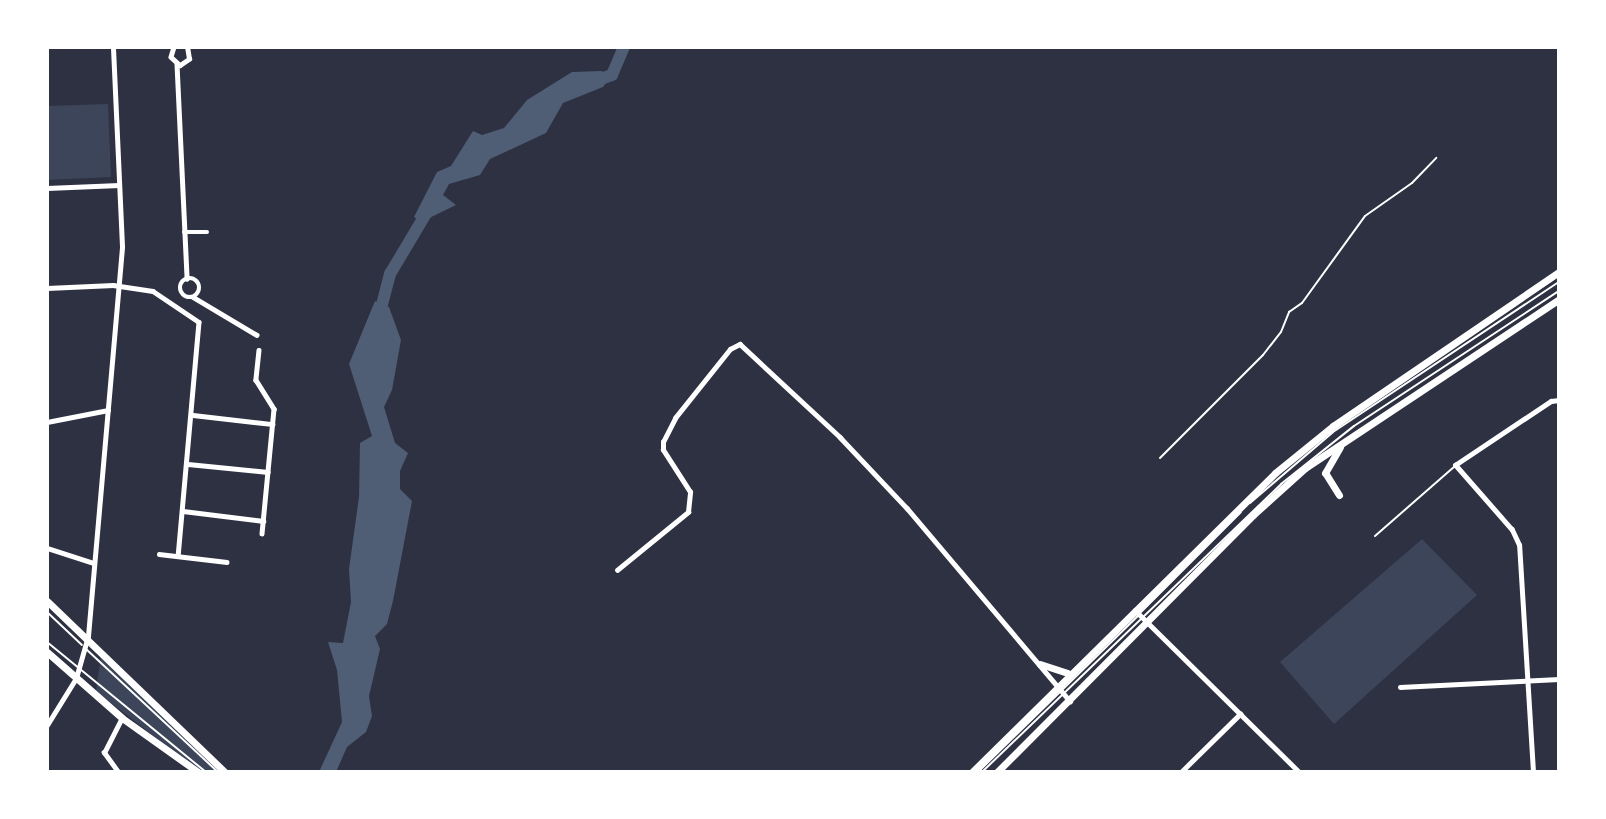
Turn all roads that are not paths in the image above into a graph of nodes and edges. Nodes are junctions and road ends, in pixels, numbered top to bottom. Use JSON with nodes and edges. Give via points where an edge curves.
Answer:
{"nodes":[{"id":1,"x":113,"y":47,"type":"edge"},
{"id":2,"x":174,"y":47,"type":"edge"},
{"id":3,"x":189,"y":48,"type":"edge"},
{"id":4,"x":177,"y":64,"type":"junction"},
{"id":5,"x":1436,"y":159,"type":"dead end"},
{"id":6,"x":119,"y":186,"type":"junction"},
{"id":7,"x":47,"y":188,"type":"edge"},
{"id":8,"x":184,"y":232,"type":"junction"},
{"id":9,"x":207,"y":232,"type":"dead end"},
{"id":10,"x":1559,"y":272,"type":"edge"},
{"id":11,"x":187,"y":279,"type":"junction"},
{"id":12,"x":1559,"y":282,"type":"edge"},
{"id":13,"x":119,"y":286,"type":"junction"},
{"id":14,"x":47,"y":288,"type":"edge"},
{"id":15,"x":1559,"y":291,"type":"edge"},
{"id":16,"x":193,"y":297,"type":"junction"},
{"id":17,"x":1559,"y":299,"type":"edge"},
{"id":18,"x":257,"y":335,"type":"dead end"},
{"id":19,"x":260,"y":350,"type":"dead end"},
{"id":20,"x":1559,"y":400,"type":"edge"},
{"id":21,"x":107,"y":410,"type":"junction"},
{"id":22,"x":193,"y":415,"type":"junction"},
{"id":23,"x":47,"y":422,"type":"edge"},
{"id":24,"x":272,"y":424,"type":"junction"},
{"id":25,"x":1358,"y":429,"type":"junction"},
{"id":26,"x":1160,"y":458,"type":"dead end"},
{"id":27,"x":188,"y":464,"type":"junction"},
{"id":28,"x":1455,"y":465,"type":"junction"},
{"id":29,"x":268,"y":472,"type":"junction"},
{"id":30,"x":1339,"y":495,"type":"dead end"},
{"id":31,"x":183,"y":511,"type":"junction"},
{"id":32,"x":263,"y":521,"type":"junction"},
{"id":33,"x":262,"y":533,"type":"dead end"},
{"id":34,"x":1375,"y":536,"type":"dead end"},
{"id":35,"x":47,"y":548,"type":"edge"},
{"id":36,"x":159,"y":554,"type":"dead end"},
{"id":37,"x":178,"y":556,"type":"junction"},
{"id":38,"x":228,"y":562,"type":"dead end"},
{"id":39,"x":94,"y":563,"type":"junction"},
{"id":40,"x":617,"y":570,"type":"dead end"},
{"id":41,"x":47,"y":601,"type":"edge"},
{"id":42,"x":47,"y":612,"type":"edge"},
{"id":43,"x":1141,"y":616,"type":"junction"},
{"id":44,"x":88,"y":636,"type":"junction"},
{"id":45,"x":47,"y":642,"type":"edge"},
{"id":46,"x":86,"y":648,"type":"junction"},
{"id":47,"x":47,"y":652,"type":"edge"},
{"id":48,"x":1040,"y":664,"type":"junction"},
{"id":49,"x":79,"y":669,"type":"junction"},
{"id":50,"x":1068,"y":673,"type":"junction"},
{"id":51,"x":76,"y":678,"type":"junction"},
{"id":52,"x":1559,"y":679,"type":"edge"},
{"id":53,"x":1527,"y":681,"type":"junction"},
{"id":54,"x":1400,"y":687,"type":"dead end"},
{"id":55,"x":1060,"y":690,"type":"junction"},
{"id":56,"x":1071,"y":702,"type":"junction"},
{"id":57,"x":1240,"y":714,"type":"junction"},
{"id":58,"x":122,"y":718,"type":"junction"},
{"id":59,"x":47,"y":725,"type":"edge"},
{"id":60,"x":118,"y":772,"type":"edge"},
{"id":61,"x":198,"y":772,"type":"edge"},
{"id":62,"x":206,"y":772,"type":"edge"},
{"id":63,"x":218,"y":772,"type":"edge"},
{"id":64,"x":225,"y":772,"type":"edge"},
{"id":65,"x":972,"y":772,"type":"edge"},
{"id":66,"x":978,"y":772,"type":"edge"},
{"id":67,"x":982,"y":772,"type":"edge"},
{"id":68,"x":998,"y":772,"type":"edge"},
{"id":69,"x":1181,"y":772,"type":"edge"},
{"id":70,"x":1299,"y":772,"type":"edge"},
{"id":71,"x":1534,"y":772,"type":"edge"}],
"edges":[{"from":1,"to":6,"type":"street"},
{"from":2,"to":4,"type":"street","via":[[171,57]]},
{"from":3,"to":4,"type":"street","via":[[187,62]]},
{"from":4,"to":8,"type":"street"},
{"from":5,"to":26,"type":"lane","via":[[1412,183],[1365,216],[1302,303],[1289,312],[1281,332],[1263,355]]},
{"from":6,"to":7,"type":"street"},
{"from":6,"to":13,"type":"street"},
{"from":8,"to":9,"type":"street"},
{"from":8,"to":11,"type":"street"},
{"from":10,"to":43,"type":"main road","via":[[1300,452]]},
{"from":11,"to":16,"type":"street","via":[[199,284]]},
{"from":11,"to":16,"type":"street","via":[[180,290]]},
{"from":12,"to":43,"type":"lane","via":[[1302,456]]},
{"from":13,"to":14,"type":"street"},
{"from":13,"to":21,"type":"street"},
{"from":13,"to":22,"type":"street","via":[[153,291],[199,322]]},
{"from":15,"to":43,"type":"lane","via":[[1323,449]]},
{"from":16,"to":18,"type":"street"},
{"from":17,"to":25,"type":"main road"},
{"from":19,"to":24,"type":"street","via":[[256,380],[274,406]]},
{"from":20,"to":28,"type":"street"},
{"from":21,"to":23,"type":"street"},
{"from":21,"to":39,"type":"street"},
{"from":22,"to":24,"type":"street"},
{"from":22,"to":27,"type":"street"},
{"from":24,"to":29,"type":"street"},
{"from":25,"to":30,"type":"main road","via":[[1327,465],[1326,479]]},
{"from":25,"to":43,"type":"main road","via":[[1253,514]]},
{"from":27,"to":29,"type":"street"},
{"from":27,"to":31,"type":"street"},
{"from":28,"to":34,"type":"lane"},
{"from":28,"to":53,"type":"street","via":[[1512,530],[1519,545]]},
{"from":29,"to":32,"type":"street"},
{"from":31,"to":32,"type":"street"},
{"from":31,"to":37,"type":"street"},
{"from":32,"to":33,"type":"street"},
{"from":35,"to":39,"type":"street"},
{"from":36,"to":37,"type":"street"},
{"from":37,"to":38,"type":"street"},
{"from":39,"to":44,"type":"street"},
{"from":40,"to":48,"type":"street","via":[[688,512],[690,492],[663,450],[663,442],[730,349],[740,344],[840,437],[907,508]]},
{"from":41,"to":44,"type":"main road"},
{"from":42,"to":46,"type":"lane"},
{"from":43,"to":50,"type":"main road"},
{"from":43,"to":55,"type":"lane"},
{"from":43,"to":55,"type":"lane"},
{"from":43,"to":56,"type":"main road"},
{"from":43,"to":57,"type":"street"},
{"from":44,"to":46,"type":"street"},
{"from":44,"to":64,"type":"main road"},
{"from":45,"to":49,"type":"lane"},
{"from":46,"to":49,"type":"street"},
{"from":46,"to":63,"type":"lane"},
{"from":47,"to":51,"type":"main road"},
{"from":48,"to":50,"type":"main road"},
{"from":48,"to":55,"type":"street"},
{"from":49,"to":51,"type":"street"},
{"from":49,"to":62,"type":"lane"},
{"from":50,"to":55,"type":"main road"},
{"from":51,"to":58,"type":"main road"},
{"from":51,"to":59,"type":"street"},
{"from":52,"to":53,"type":"street"},
{"from":53,"to":54,"type":"street"},
{"from":53,"to":71,"type":"street"},
{"from":55,"to":56,"type":"street"},
{"from":55,"to":65,"type":"main road"},
{"from":55,"to":66,"type":"lane"},
{"from":55,"to":67,"type":"lane"},
{"from":56,"to":68,"type":"main road"},
{"from":57,"to":69,"type":"street"},
{"from":57,"to":70,"type":"street"},
{"from":58,"to":60,"type":"street","via":[[104,753]]},
{"from":58,"to":61,"type":"main road"}]}
